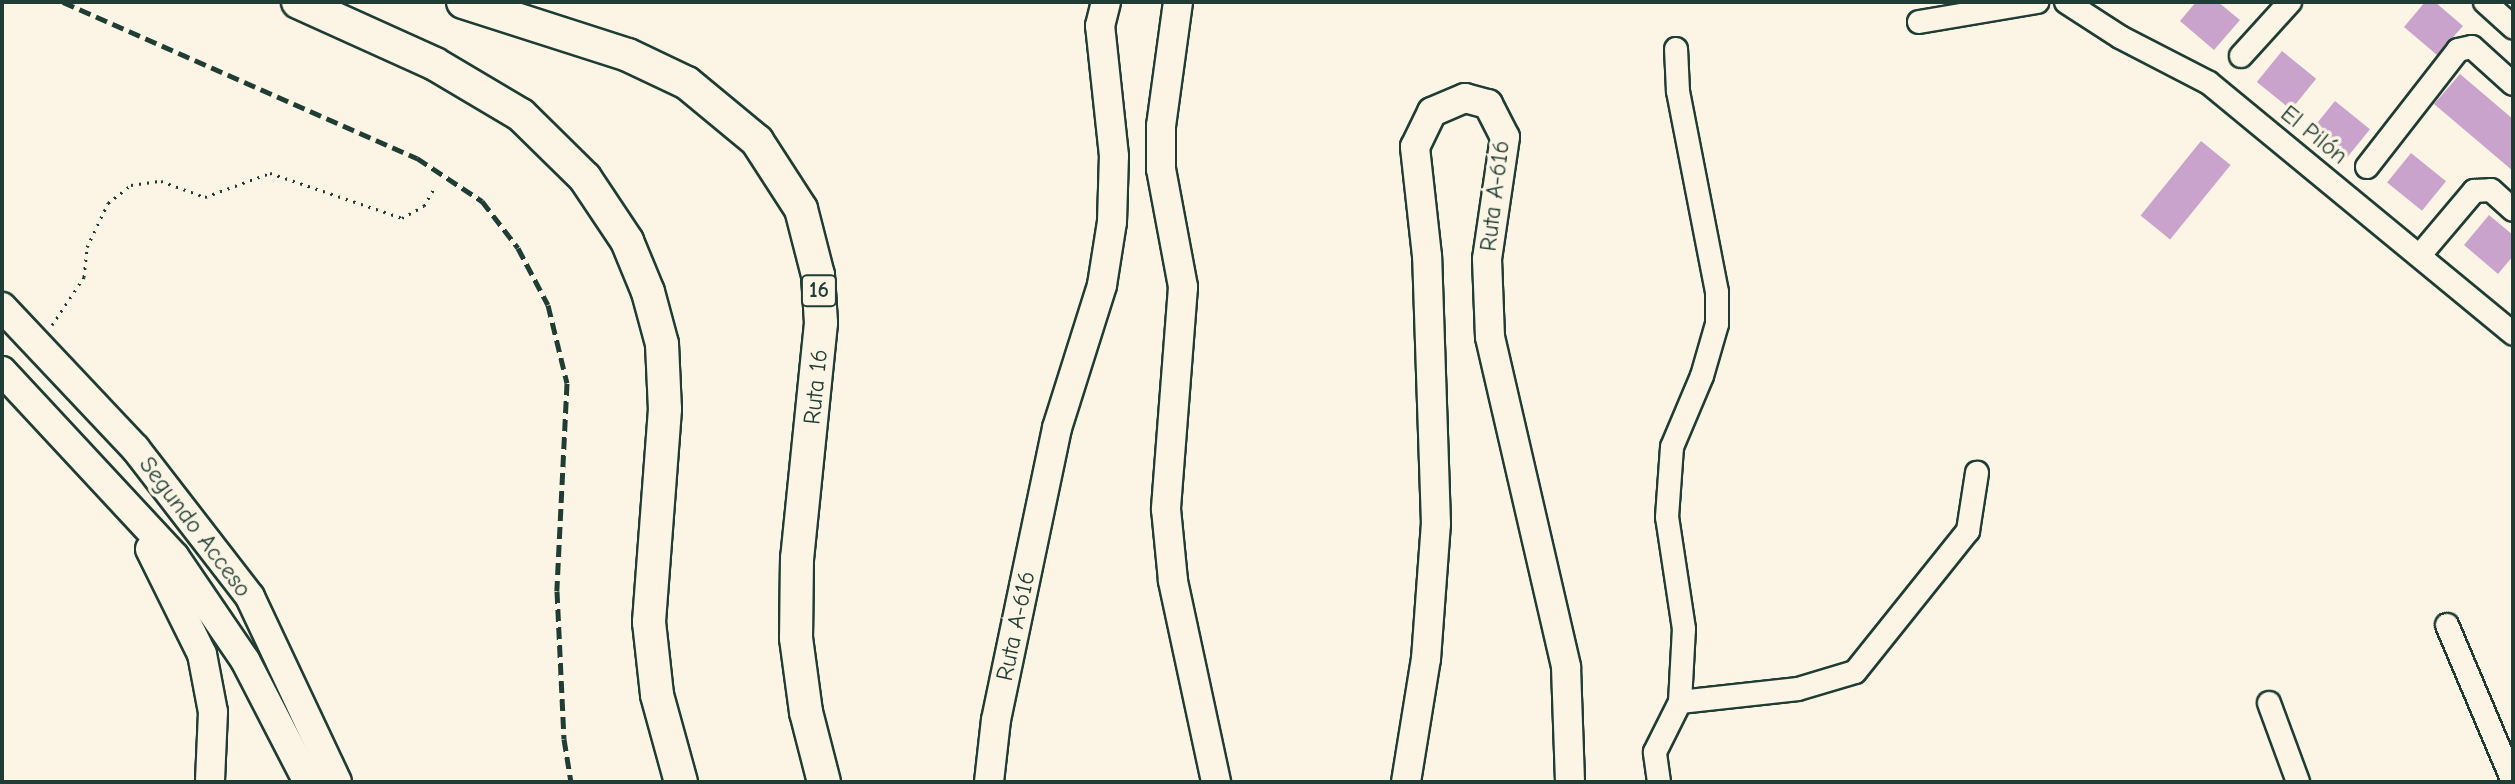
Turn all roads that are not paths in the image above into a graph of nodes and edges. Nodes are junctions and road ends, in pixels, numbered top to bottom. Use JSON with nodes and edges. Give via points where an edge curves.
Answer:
{"nodes":[{"id":1,"x":298,"y":2,"type":"edge"},
{"id":2,"x":463,"y":2,"type":"edge"},
{"id":3,"x":1106,"y":2,"type":"edge"},
{"id":4,"x":1178,"y":2,"type":"edge"},
{"id":5,"x":2037,"y":2,"type":"edge"},
{"id":6,"x":2066,"y":2,"type":"edge"},
{"id":7,"x":2290,"y":2,"type":"edge"},
{"id":8,"x":2487,"y":3,"type":"edge"},
{"id":9,"x":1919,"y":22,"type":"dead end"},
{"id":10,"x":2513,"y":27,"type":"edge"},
{"id":11,"x":1676,"y":49,"type":"dead end"},
{"id":12,"x":2241,"y":56,"type":"dead end"},
{"id":13,"x":2513,"y":84,"type":"edge"},
{"id":14,"x":2367,"y":167,"type":"dead end"},
{"id":15,"x":2513,"y":210,"type":"edge"},
{"id":16,"x":2420,"y":255,"type":"junction"},
{"id":17,"x":2,"y":307,"type":"edge"},
{"id":18,"x":2513,"y":334,"type":"edge"},
{"id":19,"x":2,"y":371,"type":"edge"},
{"id":20,"x":1977,"y":473,"type":"dead end"},
{"id":21,"x":113,"y":491,"type":"junction"},
{"id":22,"x":2447,"y":625,"type":"dead end"},
{"id":23,"x":1680,"y":702,"type":"junction"},
{"id":24,"x":2269,"y":703,"type":"dead end"},
{"id":25,"x":2513,"y":781,"type":"edge"},
{"id":26,"x":210,"y":782,"type":"edge"},
{"id":27,"x":308,"y":782,"type":"edge"},
{"id":28,"x":337,"y":782,"type":"edge"},
{"id":29,"x":681,"y":782,"type":"edge"},
{"id":30,"x":824,"y":782,"type":"edge"},
{"id":31,"x":989,"y":782,"type":"edge"},
{"id":32,"x":1216,"y":782,"type":"edge"},
{"id":33,"x":1406,"y":782,"type":"edge"},
{"id":34,"x":1570,"y":782,"type":"edge"},
{"id":35,"x":1659,"y":782,"type":"edge"},
{"id":36,"x":2298,"y":782,"type":"edge"}],
"edges":[{"from":1,"to":29,"type":"highway","via":[[495,97],[568,159],[627,241],[656,317],[665,375],[649,622],[657,695]]},
{"from":2,"to":30,"type":"highway","name":"Ruta 16","number":"16","via":[[628,55],[687,83],[757,141],[801,209],[818,275],[821,323],[797,558],[796,638],[806,712]]},
{"from":3,"to":31,"type":"main road","name":"Ruta A-616","via":[[1100,26],[1114,156],[1112,222],[1102,285],[1057,428],[996,720]]},
{"from":4,"to":32,"type":"main road","via":[[1161,126],[1161,169],[1183,287],[1167,531],[1180,620]]},
{"from":5,"to":9,"type":"street"},
{"from":6,"to":16,"type":"street","name":"El Pilón","via":[[2209,83]]},
{"from":7,"to":12,"type":"street"},
{"from":8,"to":10,"type":"street"},
{"from":11,"to":23,"type":"street","via":[[1678,91],[1717,292],[1717,324],[1672,447],[1667,495],[1682,596]]},
{"from":13,"to":14,"type":"street","via":[[2472,47],[2458,50]]},
{"from":15,"to":16,"type":"street","via":[[2491,190],[2474,191]]},
{"from":16,"to":18,"type":"street","name":"El Pilón"},
{"from":17,"to":28,"type":"main road","name":"Segundo Acceso","via":[[135,448],[250,597]]},
{"from":19,"to":21,"type":"main road","name":"Segundo Acceso"},
{"from":20,"to":23,"type":"street","via":[[1968,531],[1855,672],[1798,689]]},
{"from":21,"to":26,"type":"main road","via":[[166,576],[202,654],[213,712]]},
{"from":21,"to":27,"type":"main road","name":"Segundo Acceso","via":[[174,556],[223,625],[294,746]]},
{"from":22,"to":25,"type":"street"},
{"from":23,"to":35,"type":"street","via":[[1655,752]]},
{"from":24,"to":36,"type":"street"},
{"from":33,"to":34,"type":"main road","name":"Ruta A-616","via":[[1426,659],[1436,524],[1427,256],[1415,147],[1432,112],[1465,98],[1488,104],[1505,137],[1487,259],[1488,315],[1493,359],[1566,667]]}]}
